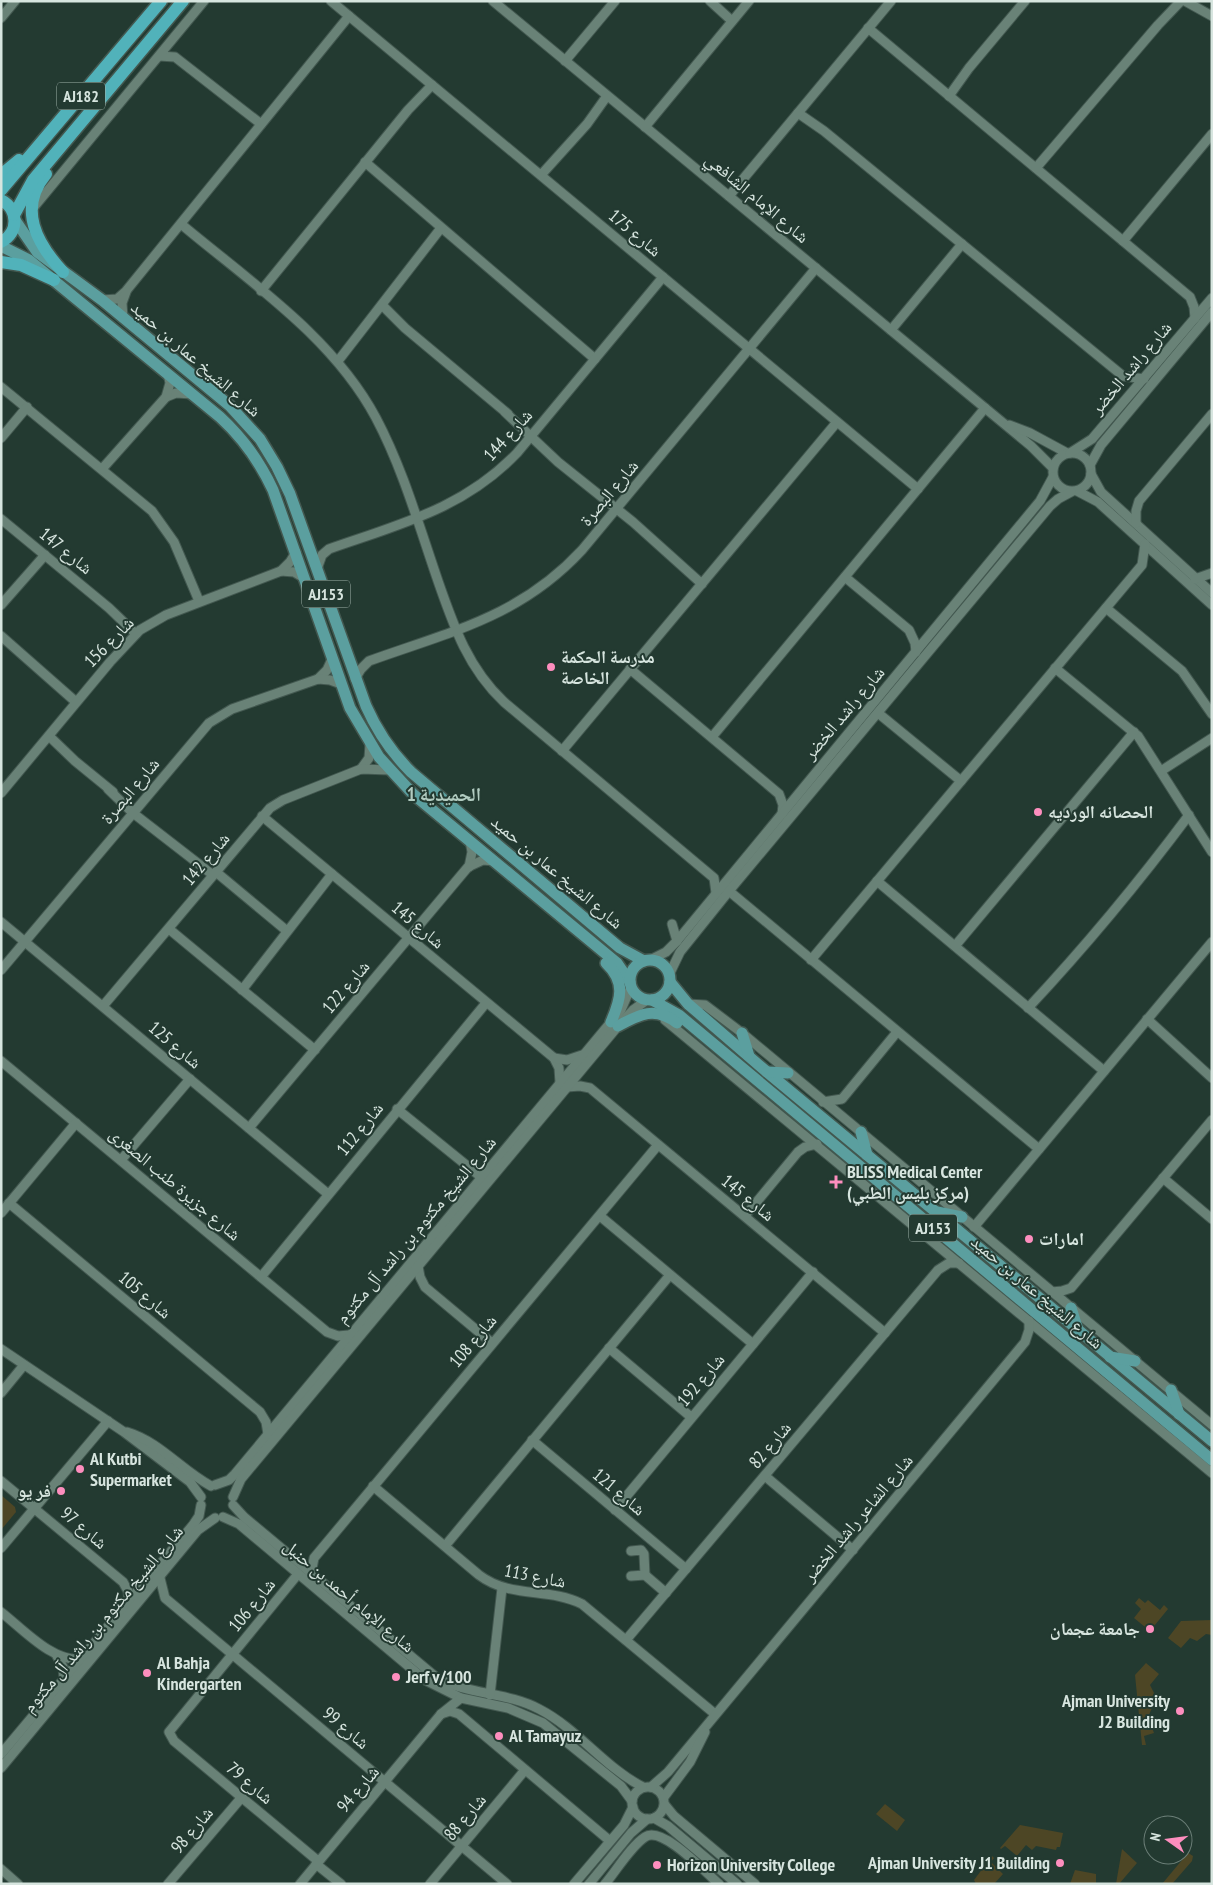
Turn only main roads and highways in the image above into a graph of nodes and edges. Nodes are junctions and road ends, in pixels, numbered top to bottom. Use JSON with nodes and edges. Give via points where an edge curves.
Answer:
{"nodes":[{"id":1,"x":161,"y":1,"type":"edge"},
{"id":2,"x":189,"y":1,"type":"edge"},
{"id":3,"x":179,"y":5,"type":"edge"},
{"id":4,"x":50,"y":132,"type":"junction"},
{"id":5,"x":66,"y":141,"type":"junction"},
{"id":6,"x":1,"y":175,"type":"edge"},
{"id":7,"x":1,"y":190,"type":"edge"},
{"id":8,"x":1,"y":200,"type":"edge"},
{"id":9,"x":14,"y":217,"type":"junction"},
{"id":10,"x":1,"y":244,"type":"edge"},
{"id":11,"x":1,"y":262,"type":"edge"},
{"id":12,"x":59,"y":276,"type":"junction"},
{"id":13,"x":583,"y":937,"type":"junction"},
{"id":14,"x":647,"y":961,"type":"junction"},
{"id":15,"x":669,"y":978,"type":"junction"},
{"id":16,"x":630,"y":984,"type":"junction"},
{"id":17,"x":650,"y":1000,"type":"junction"},
{"id":18,"x":742,"y":1033,"type":"road end"},
{"id":19,"x":708,"y":1040,"type":"junction"},
{"id":20,"x":749,"y":1056,"type":"junction"},
{"id":21,"x":767,"y":1072,"type":"junction"},
{"id":22,"x":788,"y":1073,"type":"road end"},
{"id":23,"x":786,"y":1106,"type":"junction"},
{"id":24,"x":788,"y":1120,"type":"road end"},
{"id":25,"x":861,"y":1132,"type":"road end"},
{"id":26,"x":867,"y":1155,"type":"junction"},
{"id":27,"x":855,"y":1162,"type":"junction"},
{"id":28,"x":843,"y":1166,"type":"road end"},
{"id":29,"x":934,"y":1211,"type":"junction"},
{"id":30,"x":962,"y":1217,"type":"road end"},
{"id":31,"x":1070,"y":1307,"type":"road end"},
{"id":32,"x":1078,"y":1330,"type":"junction"},
{"id":33,"x":1110,"y":1357,"type":"junction"},
{"id":34,"x":1136,"y":1361,"type":"road end"},
{"id":35,"x":1170,"y":1390,"type":"road end"},
{"id":36,"x":1179,"y":1416,"type":"junction"},
{"id":37,"x":1212,"y":1441,"type":"edge"},
{"id":38,"x":1212,"y":1460,"type":"edge"}],
"edges":[{"from":1,"to":4,"type":"highway","number":"AJ182"},
{"from":2,"to":3,"type":"highway"},
{"from":3,"to":5,"type":"highway","number":"AJ182"},
{"from":4,"to":6,"type":"highway","via":[[37,139]]},
{"from":4,"to":7,"type":"highway","number":"AJ182"},
{"from":5,"to":9,"type":"highway","number":"AJ182","via":[[33,180]]},
{"from":5,"to":12,"type":"highway","via":[[63,155],[41,182],[32,210],[32,223],[40,244]]},
{"from":8,"to":9,"type":"highway","via":[[11,208]]},
{"from":9,"to":10,"type":"highway","via":[[12,231]]},
{"from":9,"to":12,"type":"main road","name":"شارع الشيخ عمار بن حميد","number":"AJ153","via":[[32,247]]},
{"from":10,"to":12,"type":"main road","name":"شارع الشيخ عمار بن حميد","number":"AJ153"},
{"from":11,"to":12,"type":"highway"},
{"from":12,"to":13,"type":"main road","name":"شارع الشيخ عمار بن حميد","number":"AJ153","via":[[230,426],[254,456],[273,490],[350,708],[389,770],[413,794]]},
{"from":12,"to":14,"type":"main road","name":"شارع الشيخ عمار بن حميد","number":"AJ153","via":[[102,300],[230,406],[253,430],[280,472],[355,679],[378,730],[411,772],[620,948]]},
{"from":13,"to":16,"type":"main road","name":"شارع الشيخ عمار بن حميد","number":"AJ153","via":[[617,963]]},
{"from":13,"to":19,"type":"main road","via":[[618,979],[620,998],[614,1024],[643,1013],[656,1012],[669,1017],[694,1036]]},
{"from":14,"to":15,"type":"main road","via":[[662,965]]},
{"from":14,"to":16,"type":"main road","via":[[633,969]]},
{"from":15,"to":17,"type":"main road","via":[[664,994]]},
{"from":15,"to":20,"type":"main road","name":"شارع الشيخ عمار بن حميد","number":"AJ153","via":[[688,1004]]},
{"from":16,"to":17,"type":"main road","via":[[637,996]]},
{"from":17,"to":19,"type":"main road","name":"شارع الشيخ عمار بن حميد","number":"AJ153","via":[[674,1011]]},
{"from":18,"to":20,"type":"main road"},
{"from":19,"to":23,"type":"main road","name":"شارع الشيخ عمار بن حميد","number":"AJ153"},
{"from":20,"to":21,"type":"main road","name":"شارع الشيخ عمار بن حميد","number":"AJ153"},
{"from":21,"to":22,"type":"main road"},
{"from":21,"to":26,"type":"main road","name":"شارع الشيخ عمار بن حميد","number":"AJ153"},
{"from":23,"to":24,"type":"main road"},
{"from":23,"to":27,"type":"main road","name":"شارع الشيخ عمار بن حميد","number":"AJ153"},
{"from":25,"to":26,"type":"main road"},
{"from":26,"to":29,"type":"main road","name":"شارع الشيخ عمار بن حميد","number":"AJ153"},
{"from":27,"to":28,"type":"main road"},
{"from":27,"to":38,"type":"main road","name":"شارع الشيخ عمار بن حميد","number":"AJ153","via":[[1006,1295]]},
{"from":29,"to":30,"type":"main road"},
{"from":29,"to":32,"type":"main road","name":"شارع الشيخ عمار بن حميد","number":"AJ153"},
{"from":31,"to":32,"type":"main road"},
{"from":32,"to":33,"type":"main road","name":"شارع الشيخ عمار بن حميد","number":"AJ153"},
{"from":33,"to":34,"type":"main road"},
{"from":33,"to":36,"type":"main road","name":"شارع الشيخ عمار بن حميد","number":"AJ153"},
{"from":35,"to":36,"type":"main road"},
{"from":36,"to":37,"type":"main road","name":"شارع الشيخ عمار بن حميد","number":"AJ153"}]}
